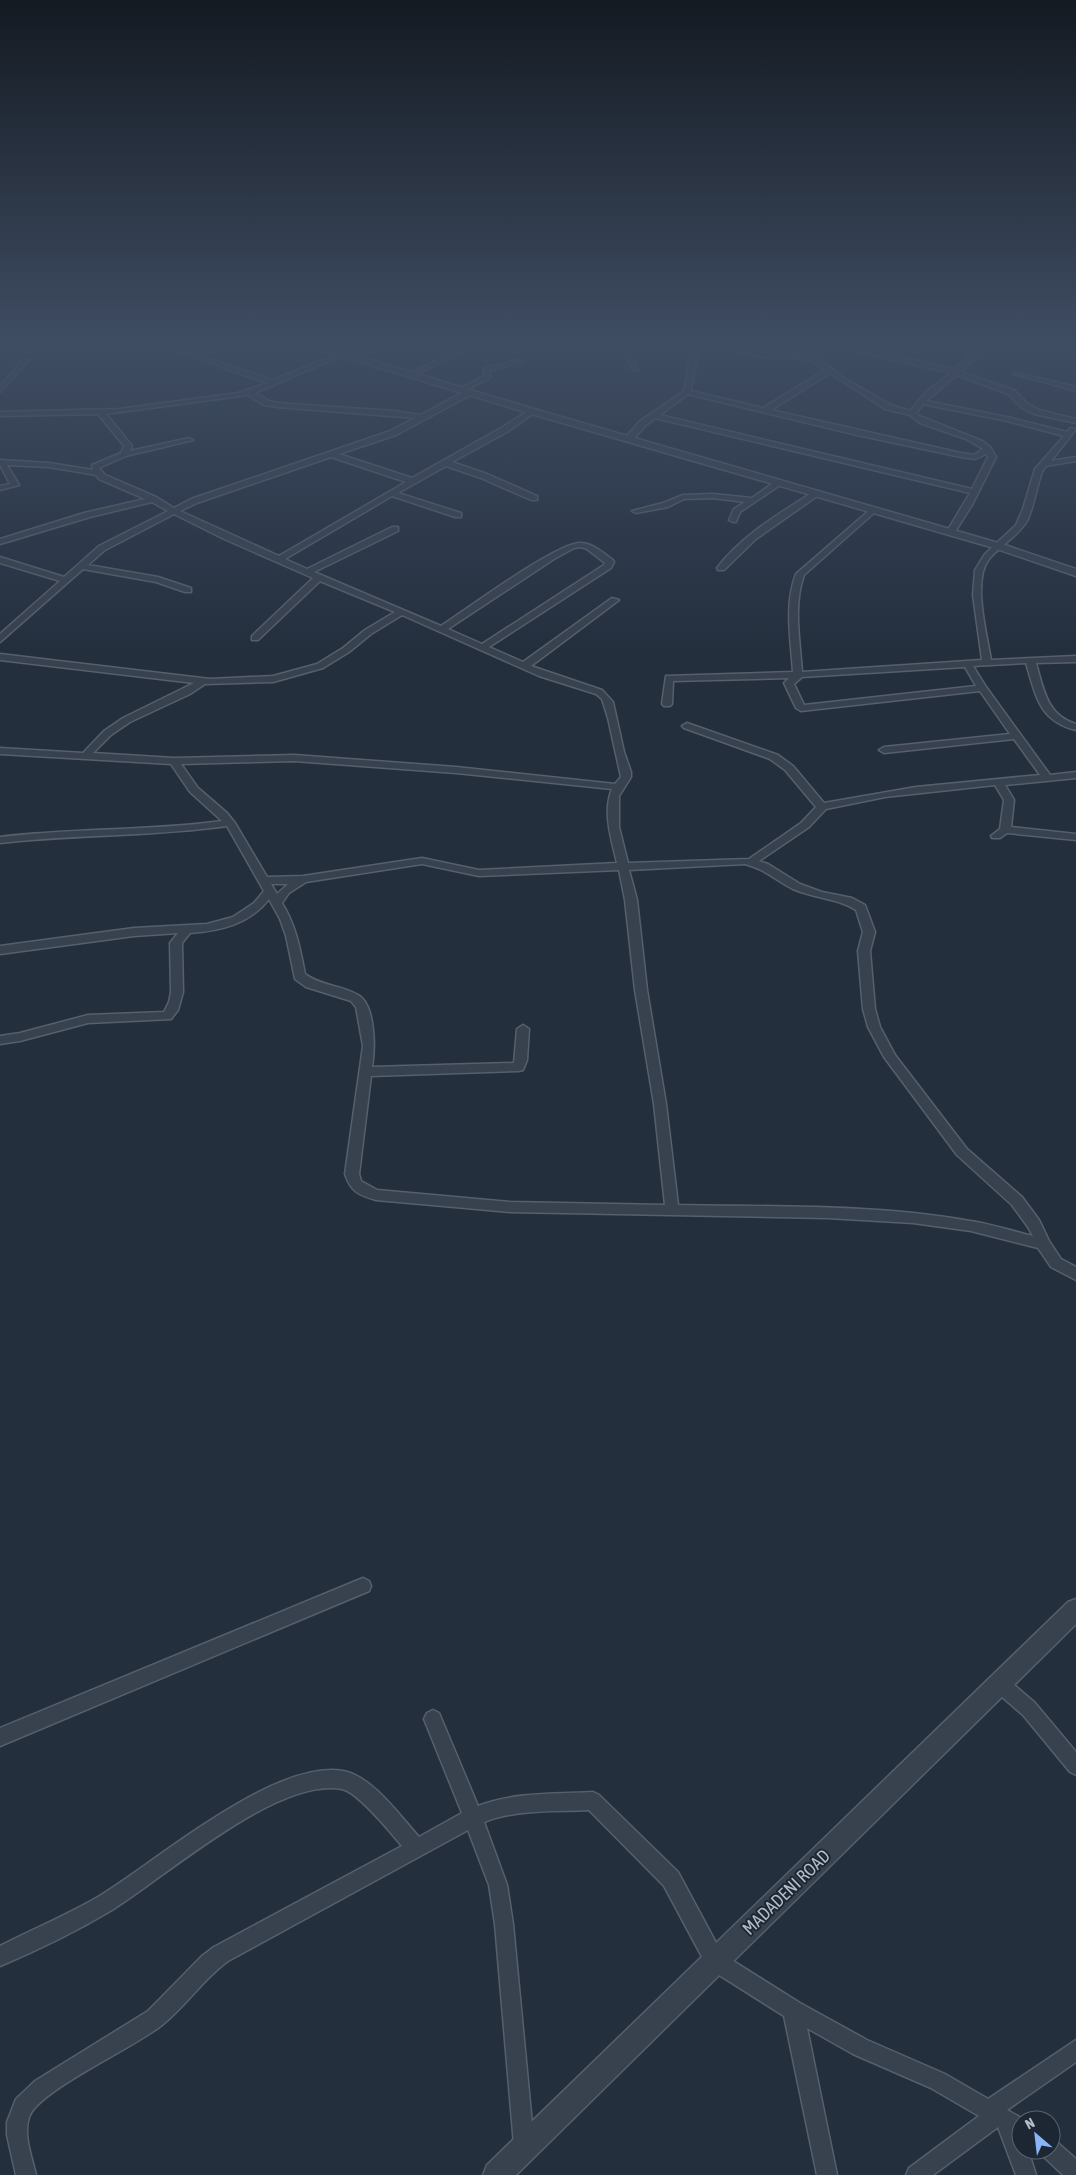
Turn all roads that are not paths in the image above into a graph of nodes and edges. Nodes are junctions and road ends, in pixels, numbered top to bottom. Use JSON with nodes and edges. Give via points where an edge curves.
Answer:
{"nodes":[{"id":1,"x":126,"y":446,"type":"edge"},
{"id":2,"x":163,"y":446,"type":"edge"},
{"id":3,"x":356,"y":446,"type":"edge"},
{"id":4,"x":477,"y":446,"type":"edge"},
{"id":5,"x":651,"y":446,"type":"edge"},
{"id":6,"x":779,"y":446,"type":"edge"},
{"id":7,"x":918,"y":446,"type":"edge"},
{"id":8,"x":981,"y":446,"type":"edge"},
{"id":9,"x":1059,"y":446,"type":"edge"},
{"id":10,"x":987,"y":450,"type":"junction"},
{"id":11,"x":124,"y":454,"type":"junction"},
{"id":12,"x":330,"y":454,"type":"junction"},
{"id":13,"x":1076,"y":459,"type":"edge"},
{"id":14,"x":1,"y":462,"type":"edge"},
{"id":15,"x":446,"y":463,"type":"junction"},
{"id":16,"x":1044,"y":464,"type":"junction"},
{"id":17,"x":98,"y":473,"type":"junction"},
{"id":18,"x":412,"y":481,"type":"junction"},
{"id":19,"x":779,"y":483,"type":"junction"},
{"id":20,"x":0,"y":488,"type":"edge"},
{"id":21,"x":974,"y":492,"type":"junction"},
{"id":22,"x":391,"y":493,"type":"junction"},
{"id":23,"x":816,"y":494,"type":"junction"},
{"id":24,"x":534,"y":498,"type":"dead end"},
{"id":25,"x":154,"y":499,"type":"junction"},
{"id":26,"x":752,"y":500,"type":"junction"},
{"id":27,"x":872,"y":510,"type":"junction"},
{"id":28,"x":174,"y":511,"type":"junction"},
{"id":29,"x":636,"y":511,"type":"dead end"},
{"id":30,"x":458,"y":515,"type":"dead end"},
{"id":31,"x":733,"y":520,"type":"dead end"},
{"id":32,"x":395,"y":529,"type":"dead end"},
{"id":33,"x":950,"y":533,"type":"junction"},
{"id":34,"x":0,"y":542,"type":"edge"},
{"id":35,"x":998,"y":546,"type":"junction"},
{"id":36,"x":280,"y":559,"type":"junction"},
{"id":37,"x":0,"y":560,"type":"edge"},
{"id":38,"x":80,"y":566,"type":"junction"},
{"id":39,"x":721,"y":568,"type":"dead end"},
{"id":40,"x":309,"y":571,"type":"junction"},
{"id":41,"x":1076,"y":573,"type":"edge"},
{"id":42,"x":319,"y":577,"type":"junction"},
{"id":43,"x":65,"y":580,"type":"junction"},
{"id":44,"x":188,"y":590,"type":"dead end"},
{"id":45,"x":615,"y":600,"type":"dead end"},
{"id":46,"x":402,"y":612,"type":"junction"},
{"id":47,"x":441,"y":630,"type":"junction"},
{"id":48,"x":255,"y":638,"type":"dead end"},
{"id":49,"x":0,"y":639,"type":"edge"},
{"id":50,"x":482,"y":648,"type":"junction"},
{"id":51,"x":0,"y":656,"type":"edge"},
{"id":52,"x":1076,"y":659,"type":"edge"},
{"id":53,"x":1030,"y":660,"type":"junction"},
{"id":54,"x":987,"y":663,"type":"junction"},
{"id":55,"x":968,"y":665,"type":"junction"},
{"id":56,"x":524,"y":666,"type":"junction"},
{"id":57,"x":798,"y":676,"type":"junction"},
{"id":58,"x":202,"y":681,"type":"junction"},
{"id":59,"x":982,"y":688,"type":"junction"},
{"id":60,"x":667,"y":704,"type":"dead end"},
{"id":61,"x":687,"y":726,"type":"dead end"},
{"id":62,"x":1076,"y":727,"type":"edge"},
{"id":63,"x":1018,"y":736,"type":"junction"},
{"id":64,"x":884,"y":750,"type":"dead end"},
{"id":65,"x":0,"y":751,"type":"edge"},
{"id":66,"x":86,"y":755,"type":"junction"},
{"id":67,"x":174,"y":761,"type":"junction"},
{"id":68,"x":1076,"y":774,"type":"edge"},
{"id":69,"x":1048,"y":778,"type":"junction"},
{"id":70,"x":998,"y":782,"type":"junction"},
{"id":71,"x":618,"y":787,"type":"junction"},
{"id":72,"x":822,"y":807,"type":"junction"},
{"id":73,"x":229,"y":823,"type":"junction"},
{"id":74,"x":1076,"y":837,"type":"edge"},
{"id":75,"x":0,"y":840,"type":"edge"},
{"id":76,"x":751,"y":862,"type":"junction"},
{"id":77,"x":624,"y":866,"type":"junction"},
{"id":78,"x":303,"y":879,"type":"junction"},
{"id":79,"x":262,"y":880,"type":"junction"},
{"id":80,"x":269,"y":892,"type":"junction"},
{"id":81,"x":276,"y":903,"type":"junction"},
{"id":82,"x":187,"y":929,"type":"junction"},
{"id":83,"x":0,"y":950,"type":"edge"},
{"id":84,"x":523,"y":1029,"type":"dead end"},
{"id":85,"x":0,"y":1040,"type":"edge"},
{"id":86,"x":366,"y":1072,"type":"junction"},
{"id":87,"x":672,"y":1211,"type":"junction"},
{"id":88,"x":1043,"y":1244,"type":"junction"},
{"id":89,"x":1076,"y":1274,"type":"edge"},
{"id":90,"x":363,"y":1586,"type":"dead end"},
{"id":91,"x":1075,"y":1612,"type":"edge"},
{"id":92,"x":999,"y":1683,"type":"junction"},
{"id":93,"x":433,"y":1718,"type":"dead end"},
{"id":94,"x":0,"y":1736,"type":"edge"},
{"id":95,"x":1076,"y":1766,"type":"edge"},
{"id":96,"x":473,"y":1817,"type":"junction"},
{"id":97,"x":417,"y":1849,"type":"junction"},
{"id":98,"x":0,"y":1956,"type":"edge"},
{"id":99,"x":715,"y":1961,"type":"junction"},
{"id":100,"x":793,"y":2010,"type":"junction"},
{"id":101,"x":1076,"y":2050,"type":"edge"},
{"id":102,"x":1004,"y":2119,"type":"edge"},
{"id":103,"x":525,"y":2148,"type":"junction"},
{"id":104,"x":1061,"y":2159,"type":"edge"},
{"id":105,"x":1076,"y":2173,"type":"edge"},
{"id":106,"x":26,"y":2175,"type":"edge"},
{"id":107,"x":497,"y":2175,"type":"edge"},
{"id":108,"x":827,"y":2175,"type":"edge"},
{"id":109,"x":916,"y":2175,"type":"edge"},
{"id":110,"x":1026,"y":2175,"type":"edge"}],
"edges":[{"from":1,"to":11,"type":"street"},
{"from":2,"to":11,"type":"street"},
{"from":3,"to":12,"type":"street"},
{"from":4,"to":15,"type":"street"},
{"from":5,"to":19,"type":"street"},
{"from":6,"to":21,"type":"street"},
{"from":7,"to":10,"type":"street","via":[[975,457]]},
{"from":8,"to":10,"type":"street"},
{"from":9,"to":16,"type":"street"},
{"from":10,"to":21,"type":"street","via":[[992,457]]},
{"from":11,"to":17,"type":"street","via":[[96,465]]},
{"from":12,"to":18,"type":"street"},
{"from":12,"to":28,"type":"street"},
{"from":13,"to":16,"type":"street"},
{"from":14,"to":17,"type":"street"},
{"from":14,"to":20,"type":"street","via":[[15,485]]},
{"from":15,"to":18,"type":"street"},
{"from":15,"to":24,"type":"street"},
{"from":16,"to":35,"type":"street","via":[[1033,482],[1023,521]]},
{"from":17,"to":25,"type":"street"},
{"from":18,"to":22,"type":"street"},
{"from":19,"to":23,"type":"street"},
{"from":19,"to":26,"type":"street"},
{"from":21,"to":33,"type":"street"},
{"from":22,"to":30,"type":"street"},
{"from":22,"to":36,"type":"street"},
{"from":23,"to":27,"type":"street"},
{"from":23,"to":39,"type":"street","via":[[752,539]]},
{"from":25,"to":28,"type":"street"},
{"from":25,"to":34,"type":"street","via":[[87,515]]},
{"from":26,"to":29,"type":"street","via":[[683,497],[665,505]]},
{"from":26,"to":31,"type":"street","via":[[737,511]]},
{"from":27,"to":33,"type":"street"},
{"from":27,"to":57,"type":"street","via":[[797,580]]},
{"from":28,"to":36,"type":"street"},
{"from":28,"to":38,"type":"street","via":[[102,548]]},
{"from":32,"to":40,"type":"street"},
{"from":33,"to":35,"type":"street"},
{"from":35,"to":41,"type":"street"},
{"from":35,"to":54,"type":"street","via":[[982,561],[976,583]]},
{"from":36,"to":40,"type":"street"},
{"from":37,"to":43,"type":"street"},
{"from":38,"to":43,"type":"street"},
{"from":38,"to":44,"type":"street","via":[[158,580]]},
{"from":40,"to":42,"type":"street"},
{"from":42,"to":46,"type":"street"},
{"from":42,"to":48,"type":"street"},
{"from":43,"to":49,"type":"street"},
{"from":45,"to":56,"type":"street"},
{"from":46,"to":47,"type":"street"},
{"from":46,"to":58,"type":"street","via":[[320,666],[273,679]]},
{"from":47,"to":50,"type":"street"},
{"from":47,"to":50,"type":"street","via":[[572,546],[590,547],[610,562]]},
{"from":50,"to":56,"type":"street"},
{"from":51,"to":58,"type":"street"},
{"from":52,"to":53,"type":"street"},
{"from":53,"to":54,"type":"street"},
{"from":53,"to":62,"type":"street","via":[[1047,711],[1061,723]]},
{"from":54,"to":55,"type":"street"},
{"from":55,"to":57,"type":"street"},
{"from":55,"to":59,"type":"street"},
{"from":56,"to":71,"type":"street","via":[[599,692],[606,698],[626,772]]},
{"from":57,"to":59,"type":"street","via":[[789,683],[801,708]]},
{"from":57,"to":60,"type":"street","via":[[669,678]]},
{"from":58,"to":66,"type":"street","via":[[180,696],[118,724]]},
{"from":59,"to":63,"type":"street"},
{"from":61,"to":72,"type":"street","via":[[774,757],[789,768]]},
{"from":63,"to":64,"type":"street"},
{"from":63,"to":69,"type":"street"},
{"from":65,"to":66,"type":"street"},
{"from":66,"to":67,"type":"street"},
{"from":67,"to":71,"type":"street","via":[[294,758]]},
{"from":67,"to":73,"type":"street","via":[[194,790]]},
{"from":68,"to":69,"type":"street"},
{"from":69,"to":70,"type":"street"},
{"from":70,"to":72,"type":"street","via":[[912,790]]},
{"from":70,"to":74,"type":"street","via":[[1009,800],[1001,833]]},
{"from":71,"to":77,"type":"street","via":[[614,827]]},
{"from":72,"to":76,"type":"street","via":[[804,825]]},
{"from":73,"to":75,"type":"street","via":[[197,828]]},
{"from":73,"to":79,"type":"street"},
{"from":76,"to":77,"type":"street"},
{"from":76,"to":88,"type":"street","via":[[764,866],[796,886],[848,900],[862,908],[870,932],[864,951],[869,1009],[874,1027],[890,1057],[962,1152],[1017,1201],[1034,1224]]},
{"from":77,"to":78,"type":"street","via":[[480,873],[422,861]]},
{"from":77,"to":87,"type":"street","via":[[631,900],[640,990],[660,1104]]},
{"from":78,"to":79,"type":"street"},
{"from":78,"to":81,"type":"street"},
{"from":79,"to":80,"type":"street"},
{"from":80,"to":81,"type":"street"},
{"from":80,"to":82,"type":"street","via":[[258,906],[238,920]]},
{"from":81,"to":86,"type":"street","via":[[292,936],[299,976],[310,984],[355,998],[362,1006],[369,1046]]},
{"from":82,"to":83,"type":"street","via":[[134,932]]},
{"from":82,"to":85,"type":"street","via":[[176,943],[177,993],[172,1011],[167,1016],[88,1019]]},
{"from":84,"to":86,"type":"street","via":[[519,1067]]},
{"from":86,"to":87,"type":"street","via":[[352,1174],[355,1184],[365,1191],[510,1207]]},
{"from":87,"to":88,"type":"street","via":[[828,1212],[913,1218],[971,1226]]},
{"from":88,"to":89,"type":"street","via":[[1056,1263]]},
{"from":90,"to":94,"type":"street"},
{"from":91,"to":92,"type":"street","name":"MADADENI ROAD"},
{"from":92,"to":95,"type":"street","via":[[1029,1709]]},
{"from":92,"to":99,"type":"street","name":"MADADENI ROAD"},
{"from":93,"to":96,"type":"street"},
{"from":96,"to":97,"type":"street"},
{"from":96,"to":99,"type":"street","via":[[514,1804],[593,1801],[671,1879]]},
{"from":96,"to":103,"type":"street","via":[[498,1885]]},
{"from":97,"to":98,"type":"street","via":[[355,1785],[335,1778],[299,1783],[231,1818],[105,1903]]},
{"from":97,"to":106,"type":"street","via":[[221,1954],[208,1963],[155,2018],[36,2093],[23,2106],[17,2122]]},
{"from":99,"to":100,"type":"street"},
{"from":99,"to":103,"type":"street","name":"MADADENI ROAD"},
{"from":100,"to":102,"type":"street","via":[[860,2047],[938,2081]]},
{"from":100,"to":108,"type":"street"},
{"from":101,"to":102,"type":"street"},
{"from":102,"to":109,"type":"street"},
{"from":102,"to":110,"type":"street"},
{"from":103,"to":107,"type":"street","name":"MADADENI ROAD"},
{"from":104,"to":105,"type":"street"}]}
